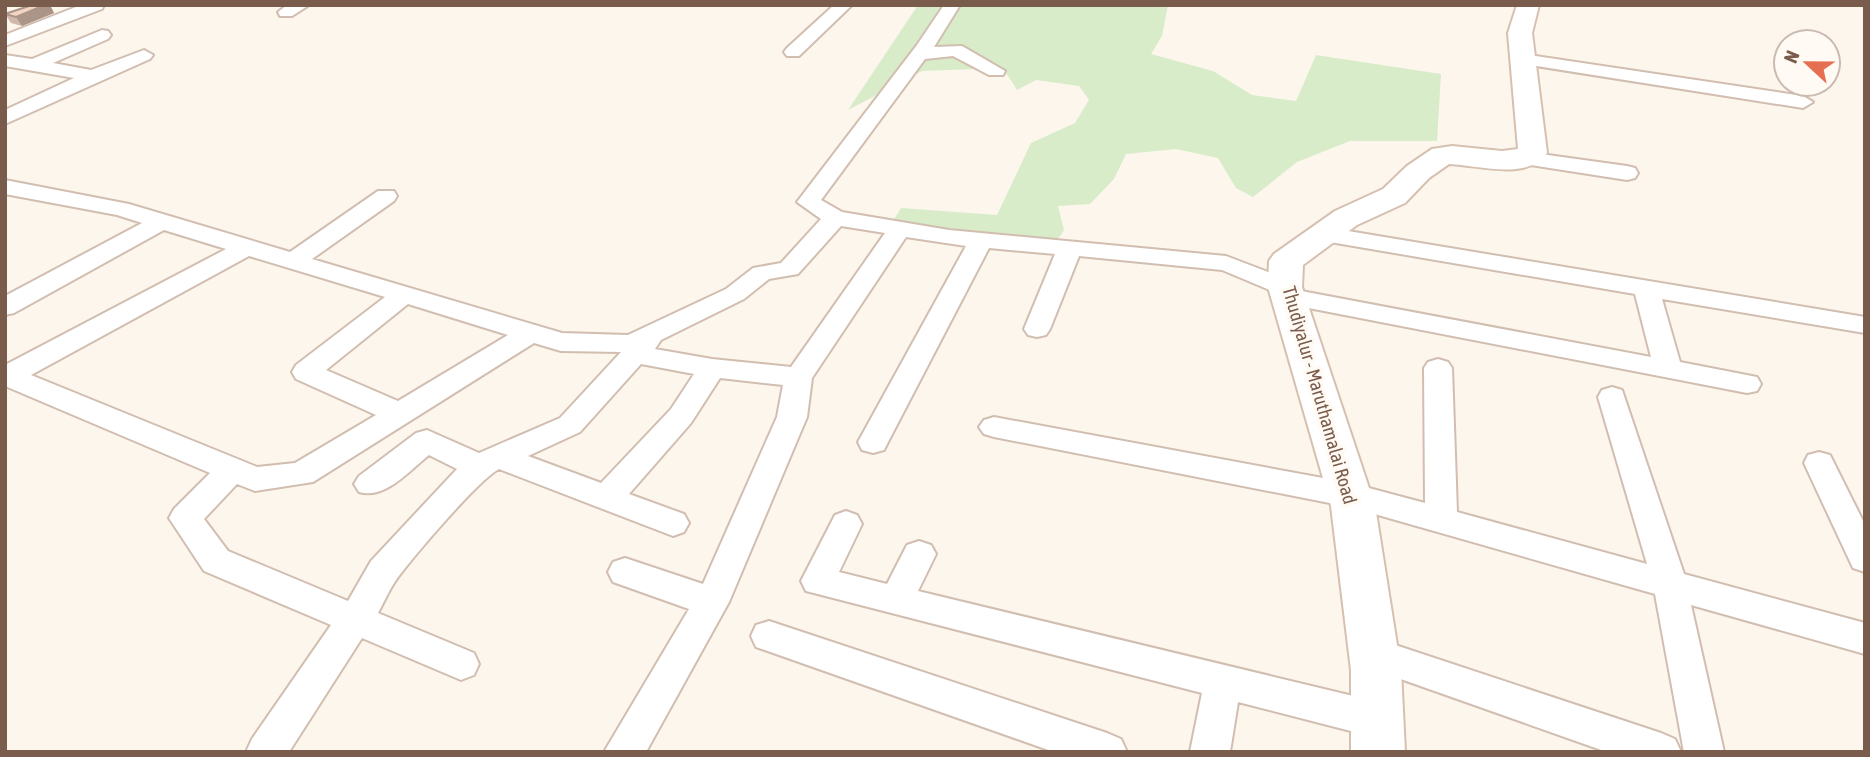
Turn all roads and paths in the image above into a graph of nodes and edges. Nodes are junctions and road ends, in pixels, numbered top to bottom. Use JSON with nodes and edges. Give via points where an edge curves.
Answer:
{"nodes":[{"id":1,"x":96,"y":5,"type":"edge"},
{"id":2,"x":844,"y":5,"type":"edge"},
{"id":3,"x":952,"y":5,"type":"edge"},
{"id":4,"x":1528,"y":5,"type":"edge"},
{"id":5,"x":102,"y":35,"type":"dead end"},
{"id":6,"x":5,"y":41,"type":"edge"},
{"id":7,"x":793,"y":52,"type":"dead end"},
{"id":8,"x":919,"y":54,"type":"junction"},
{"id":9,"x":144,"y":55,"type":"dead end"},
{"id":10,"x":1523,"y":59,"type":"junction"},
{"id":11,"x":5,"y":60,"type":"edge"},
{"id":12,"x":34,"y":65,"type":"junction"},
{"id":13,"x":996,"y":71,"type":"dead end"},
{"id":14,"x":93,"y":76,"type":"junction"},
{"id":15,"x":1803,"y":102,"type":"dead end"},
{"id":16,"x":5,"y":118,"type":"edge"},
{"id":17,"x":1526,"y":158,"type":"junction"},
{"id":18,"x":1627,"y":173,"type":"dead end"},
{"id":19,"x":5,"y":187,"type":"edge"},
{"id":20,"x":386,"y":196,"type":"dead end"},
{"id":21,"x":835,"y":218,"type":"junction"},
{"id":22,"x":163,"y":221,"type":"junction"},
{"id":23,"x":900,"y":229,"type":"junction"},
{"id":24,"x":1324,"y":234,"type":"junction"},
{"id":25,"x":981,"y":241,"type":"junction"},
{"id":26,"x":249,"y":246,"type":"junction"},
{"id":27,"x":1069,"y":250,"type":"junction"},
{"id":28,"x":295,"y":260,"type":"junction"},
{"id":29,"x":1286,"y":281,"type":"junction"},
{"id":30,"x":1646,"y":288,"type":"junction"},
{"id":31,"x":405,"y":294,"type":"junction"},
{"id":32,"x":5,"y":307,"type":"edge"},
{"id":33,"x":1865,"y":325,"type":"edge"},
{"id":34,"x":1037,"y":329,"type":"dead end"},
{"id":35,"x":531,"y":333,"type":"junction"},
{"id":36,"x":643,"y":344,"type":"junction"},
{"id":37,"x":712,"y":368,"type":"junction"},
{"id":38,"x":1438,"y":368,"type":"dead end"},
{"id":39,"x":1668,"y":369,"type":"junction"},
{"id":40,"x":6,"y":377,"type":"edge"},
{"id":41,"x":799,"y":377,"type":"junction"},
{"id":42,"x":1748,"y":384,"type":"dead end"},
{"id":43,"x":1612,"y":397,"type":"dead end"},
{"id":44,"x":399,"y":413,"type":"junction"},
{"id":45,"x":994,"y":426,"type":"dead end"},
{"id":46,"x":873,"y":442,"type":"dead end"},
{"id":47,"x":489,"y":462,"type":"junction"},
{"id":48,"x":1819,"y":463,"type":"dead end"},
{"id":49,"x":233,"y":469,"type":"junction"},
{"id":50,"x":370,"y":484,"type":"dead end"},
{"id":51,"x":1350,"y":495,"type":"junction"},
{"id":52,"x":607,"y":498,"type":"junction"},
{"id":53,"x":1441,"y":521,"type":"junction"},
{"id":54,"x":673,"y":523,"type":"dead end"},
{"id":55,"x":846,"y":524,"type":"dead end"},
{"id":56,"x":919,"y":554,"type":"dead end"},
{"id":57,"x":1865,"y":559,"type":"edge"},
{"id":58,"x":625,"y":572,"type":"dead end"},
{"id":59,"x":1670,"y":585,"type":"junction"},
{"id":60,"x":896,"y":601,"type":"junction"},
{"id":61,"x":712,"y":602,"type":"junction"},
{"id":62,"x":354,"y":620,"type":"junction"},
{"id":63,"x":769,"y":636,"type":"dead end"},
{"id":64,"x":1865,"y":639,"type":"edge"},
{"id":65,"x":1374,"y":654,"type":"junction"},
{"id":66,"x":461,"y":664,"type":"dead end"},
{"id":67,"x":1223,"y":682,"type":"junction"},
{"id":68,"x":1378,"y":736,"type":"edge"},
{"id":69,"x":266,"y":752,"type":"edge"},
{"id":70,"x":624,"y":752,"type":"edge"},
{"id":71,"x":1107,"y":752,"type":"edge"},
{"id":72,"x":1210,"y":752,"type":"edge"},
{"id":73,"x":1661,"y":752,"type":"edge"},
{"id":74,"x":1704,"y":752,"type":"edge"}],
"edges":[{"from":1,"to":6,"type":"street"},
{"from":2,"to":7,"type":"street"},
{"from":3,"to":8,"type":"street"},
{"from":4,"to":10,"type":"main road","via":[[1520,33]]},
{"from":5,"to":12,"type":"street"},
{"from":8,"to":13,"type":"street","via":[[956,50]]},
{"from":8,"to":21,"type":"street","via":[[808,202]]},
{"from":9,"to":14,"type":"street"},
{"from":10,"to":15,"type":"street"},
{"from":10,"to":17,"type":"main road","via":[[1533,153]]},
{"from":11,"to":12,"type":"street"},
{"from":12,"to":14,"type":"street"},
{"from":14,"to":16,"type":"street"},
{"from":17,"to":18,"type":"street"},
{"from":17,"to":24,"type":"main road","name":"Thudiyalur - Maruthamalai Road","via":[[1442,155],[1394,196],[1346,218]]},
{"from":19,"to":22,"type":"street"},
{"from":20,"to":28,"type":"street"},
{"from":21,"to":23,"type":"street"},
{"from":21,"to":36,"type":"street","via":[[789,269],[762,273],[735,294]]},
{"from":22,"to":26,"type":"street"},
{"from":22,"to":32,"type":"street"},
{"from":23,"to":25,"type":"street"},
{"from":23,"to":41,"type":"street"},
{"from":24,"to":29,"type":"main road","name":"Thudiyalur - Maruthamalai Road"},
{"from":24,"to":30,"type":"street"},
{"from":25,"to":27,"type":"street"},
{"from":25,"to":46,"type":"street"},
{"from":26,"to":28,"type":"street"},
{"from":26,"to":40,"type":"street"},
{"from":27,"to":29,"type":"street","via":[[1226,263]]},
{"from":27,"to":34,"type":"street"},
{"from":28,"to":31,"type":"street"},
{"from":29,"to":39,"type":"street"},
{"from":29,"to":51,"type":"main road","name":"Thudiyalur - Maruthamalai Road"},
{"from":30,"to":33,"type":"street"},
{"from":30,"to":39,"type":"street"},
{"from":31,"to":35,"type":"street"},
{"from":31,"to":44,"type":"street","via":[[306,372]]},
{"from":35,"to":36,"type":"street","via":[[561,342]]},
{"from":35,"to":44,"type":"street"},
{"from":36,"to":37,"type":"street"},
{"from":36,"to":47,"type":"street","via":[[569,425]]},
{"from":37,"to":41,"type":"street"},
{"from":37,"to":52,"type":"street","via":[[681,416]]},
{"from":38,"to":53,"type":"street"},
{"from":39,"to":42,"type":"street"},
{"from":40,"to":49,"type":"street"},
{"from":41,"to":61,"type":"street","via":[[792,417]]},
{"from":43,"to":59,"type":"street"},
{"from":44,"to":49,"type":"street","via":[[302,474],[255,479]]},
{"from":45,"to":51,"type":"street"},
{"from":47,"to":50,"type":"street","via":[[427,441]]},
{"from":47,"to":52,"type":"street"},
{"from":47,"to":62,"type":"street","via":[[463,482],[383,571]]},
{"from":48,"to":57,"type":"street"},
{"from":49,"to":62,"type":"street","via":[[185,518],[216,561]]},
{"from":51,"to":53,"type":"street"},
{"from":51,"to":65,"type":"main road","name":"Thudiyalur - Maruthamalai Road"},
{"from":52,"to":54,"type":"street"},
{"from":53,"to":59,"type":"street"},
{"from":55,"to":60,"type":"street","via":[[818,582]]},
{"from":56,"to":60,"type":"street"},
{"from":58,"to":61,"type":"street"},
{"from":59,"to":64,"type":"street"},
{"from":59,"to":74,"type":"street"},
{"from":60,"to":67,"type":"street"},
{"from":61,"to":70,"type":"street"},
{"from":62,"to":66,"type":"street"},
{"from":62,"to":69,"type":"street"},
{"from":63,"to":71,"type":"street"},
{"from":65,"to":68,"type":"main road","name":"Thudiyalur - Maruthamalai Road"},
{"from":65,"to":73,"type":"street"},
{"from":67,"to":68,"type":"street"},
{"from":67,"to":72,"type":"street"}]}
